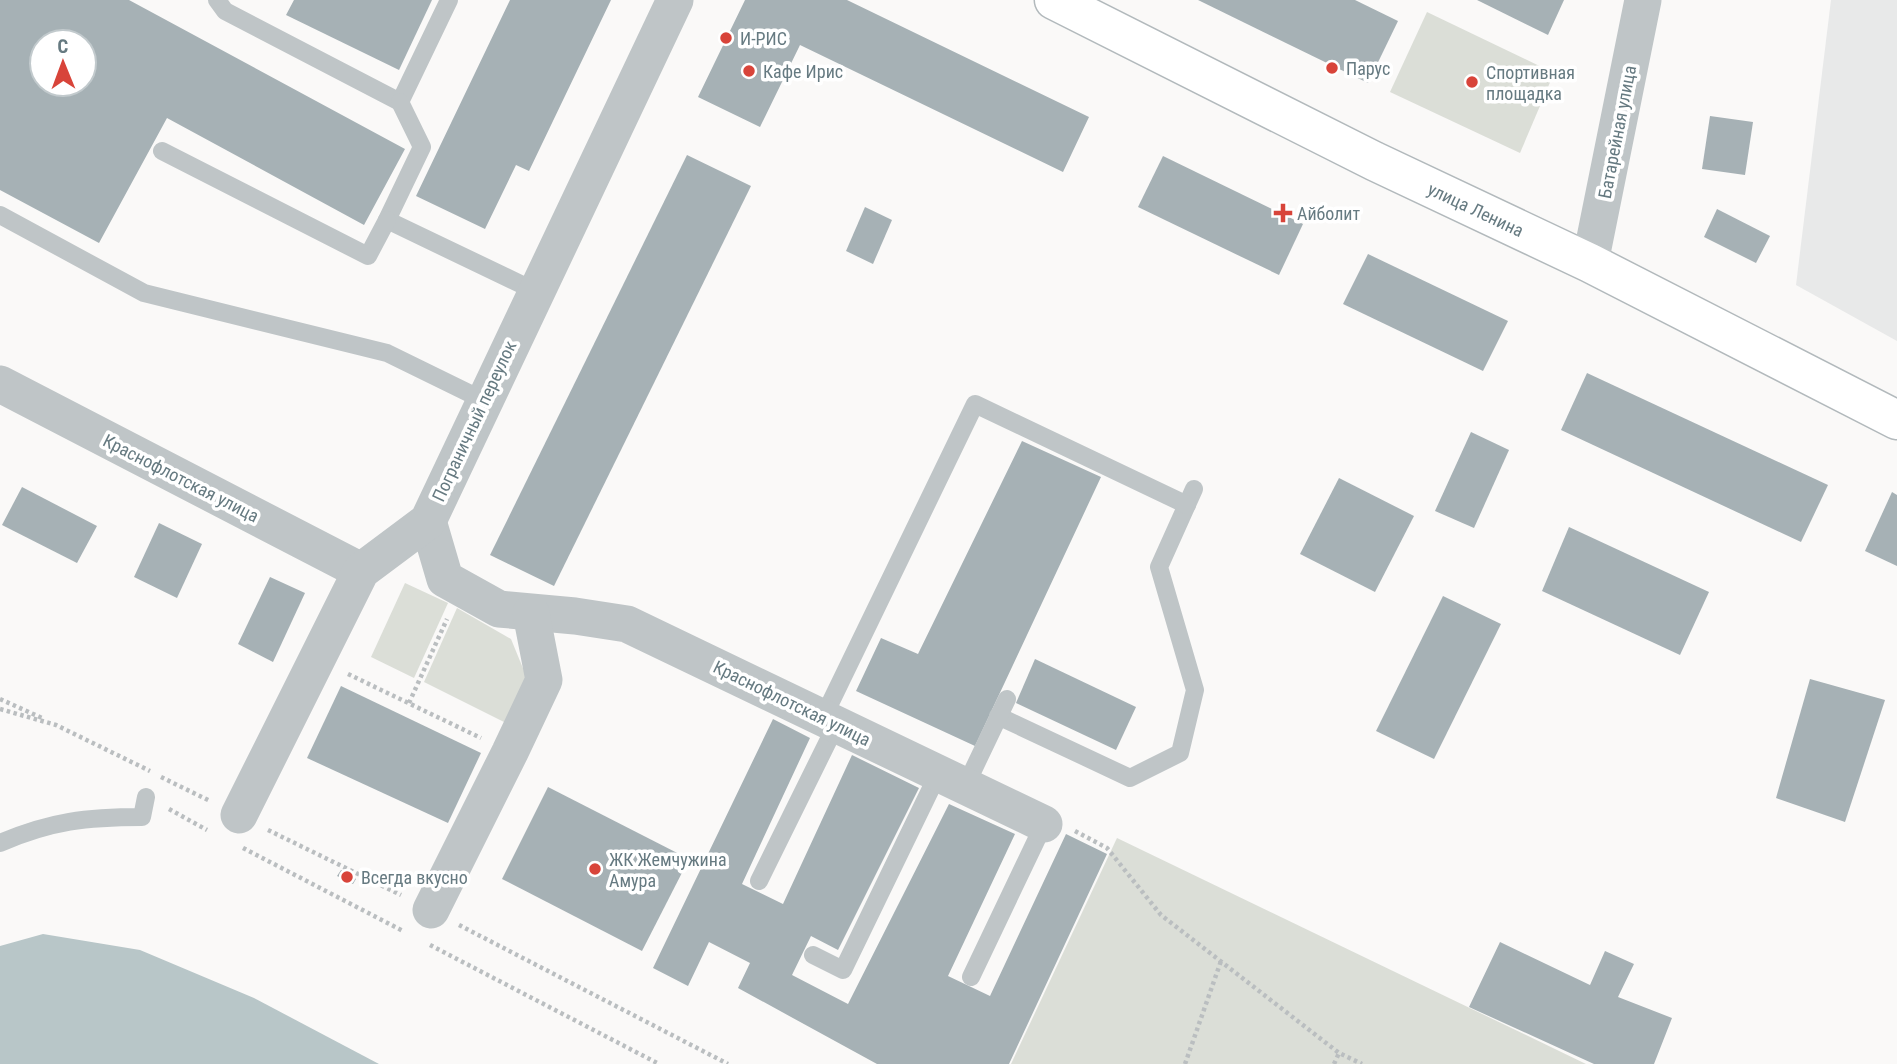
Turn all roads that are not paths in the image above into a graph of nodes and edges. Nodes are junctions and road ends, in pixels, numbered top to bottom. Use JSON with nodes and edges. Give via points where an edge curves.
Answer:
{"nodes":[{"id":1,"x":449,"y":0,"type":"edge"},
{"id":2,"x":675,"y":0,"type":"edge"},
{"id":3,"x":1054,"y":0,"type":"edge"},
{"id":4,"x":1643,"y":0,"type":"edge"},
{"id":5,"x":224,"y":4,"type":"edge"},
{"id":6,"x":400,"y":102,"type":"junction"},
{"id":7,"x":162,"y":151,"type":"dead end"},
{"id":8,"x":0,"y":215,"type":"edge"},
{"id":9,"x":387,"y":220,"type":"junction"},
{"id":10,"x":1590,"y":263,"type":"junction"},
{"id":11,"x":535,"y":291,"type":"junction"},
{"id":12,"x":0,"y":384,"type":"edge"},
{"id":13,"x":484,"y":400,"type":"junction"},
{"id":14,"x":1897,"y":420,"type":"edge"},
{"id":15,"x":428,"y":520,"type":"junction"},
{"id":16,"x":361,"y":571,"type":"junction"},
{"id":17,"x":531,"y":613,"type":"junction"},
{"id":18,"x":1007,"y":699,"type":"dead end"},
{"id":19,"x":998,"y":716,"type":"junction"},
{"id":20,"x":829,"y":722,"type":"junction"},
{"id":21,"x":951,"y":781,"type":"junction"},
{"id":22,"x":146,"y":797,"type":"dead end"},
{"id":23,"x":239,"y":816,"type":"road end"},
{"id":24,"x":1044,"y":824,"type":"joint"},
{"id":25,"x":0,"y":843,"type":"edge"},
{"id":26,"x":759,"y":881,"type":"dead end"},
{"id":27,"x":431,"y":910,"type":"road end"},
{"id":28,"x":813,"y":955,"type":"dead end"},
{"id":29,"x":971,"y":977,"type":"dead end"}],
"edges":[{"from":1,"to":6,"type":"lane"},
{"from":2,"to":11,"type":"street","name":"Пограничный переулок"},
{"from":3,"to":10,"type":"main road","name":"улица Ленина","via":[[1374,161]]},
{"from":4,"to":10,"type":"street","name":"Батарейная улица"},
{"from":5,"to":6,"type":"lane"},
{"from":6,"to":9,"type":"lane","via":[[422,147]]},
{"from":7,"to":9,"type":"lane","via":[[368,256]]},
{"from":8,"to":13,"type":"lane","via":[[145,293],[387,353]]},
{"from":9,"to":11,"type":"lane"},
{"from":10,"to":14,"type":"main road","name":"улица Ленина"},
{"from":11,"to":13,"type":"street","name":"Пограничный переулок"},
{"from":12,"to":16,"type":"street","name":"Краснофлотская улица"},
{"from":13,"to":15,"type":"street","name":"Пограничный переулок"},
{"from":15,"to":16,"type":"street","name":"Пограничный переулок"},
{"from":15,"to":17,"type":"street","name":"Краснофлотская улица","via":[[445,579],[499,609]]},
{"from":16,"to":23,"type":"street","name":"Пограничный переулок"},
{"from":17,"to":20,"type":"street","name":"Краснофлотская улица","via":[[626,624]]},
{"from":17,"to":27,"type":"street","via":[[544,680]]},
{"from":18,"to":19,"type":"lane"},
{"from":19,"to":20,"type":"lane","via":[[1130,778],[1180,753],[1195,690],[1159,567],[1190,497],[975,404]]},
{"from":19,"to":21,"type":"lane"},
{"from":20,"to":21,"type":"street","name":"Краснофлотская улица"},
{"from":20,"to":26,"type":"lane"},
{"from":21,"to":24,"type":"street","name":"Краснофлотская улица"},
{"from":21,"to":28,"type":"lane","via":[[843,970]]},
{"from":22,"to":25,"type":"lane","via":[[142,817],[65,821]]},
{"from":24,"to":29,"type":"lane"}]}
